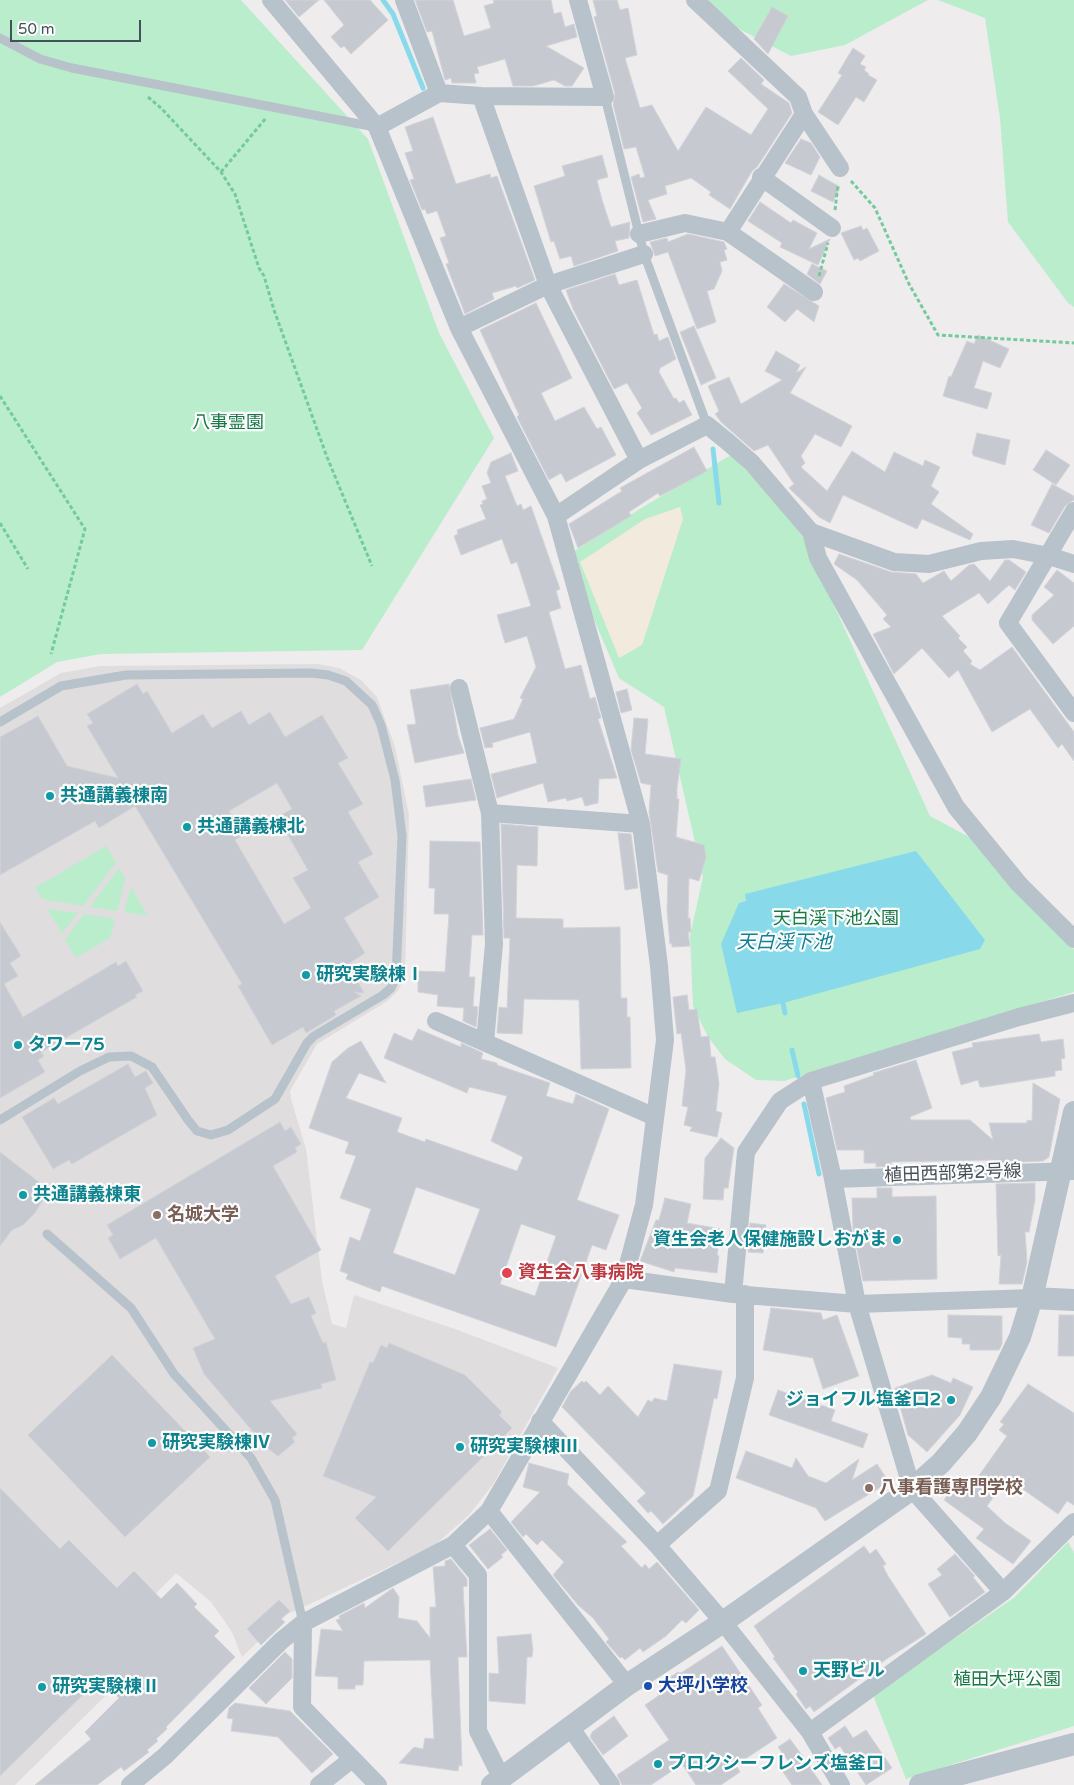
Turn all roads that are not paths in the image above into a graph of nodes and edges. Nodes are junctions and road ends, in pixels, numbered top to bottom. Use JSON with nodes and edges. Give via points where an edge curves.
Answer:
{"nodes":[{"id":1,"x":271,"y":0,"type":"edge"},
{"id":2,"x":404,"y":0,"type":"edge"},
{"id":3,"x":578,"y":0,"type":"edge"},
{"id":4,"x":694,"y":0,"type":"edge"},
{"id":5,"x":0,"y":38,"type":"edge"},
{"id":6,"x":439,"y":93,"type":"junction"},
{"id":7,"x":482,"y":96,"type":"junction"},
{"id":8,"x":605,"y":97,"type":"junction"},
{"id":9,"x":804,"y":114,"type":"junction"},
{"id":10,"x":377,"y":127,"type":"junction"},
{"id":11,"x":840,"y":168,"type":"road end"},
{"id":12,"x":762,"y":178,"type":"junction"},
{"id":13,"x":832,"y":228,"type":"road end"},
{"id":14,"x":728,"y":232,"type":"junction"},
{"id":15,"x":639,"y":234,"type":"junction"},
{"id":16,"x":644,"y":254,"type":"junction"},
{"id":17,"x":548,"y":286,"type":"junction"},
{"id":18,"x":814,"y":292,"type":"road end"},
{"id":19,"x":459,"y":328,"type":"junction"},
{"id":20,"x":707,"y":425,"type":"junction"},
{"id":21,"x":640,"y":460,"type":"junction"},
{"id":22,"x":1074,"y":511,"type":"edge"},
{"id":23,"x":556,"y":516,"type":"junction"},
{"id":24,"x":811,"y":532,"type":"junction"},
{"id":25,"x":1049,"y":556,"type":"junction"},
{"id":26,"x":1074,"y":564,"type":"edge"},
{"id":27,"x":460,"y":688,"type":"dead end"},
{"id":28,"x":1074,"y":714,"type":"edge"},
{"id":29,"x":0,"y":722,"type":"edge"},
{"id":30,"x":490,"y":813,"type":"junction"},
{"id":31,"x":641,"y":824,"type":"junction"},
{"id":32,"x":1074,"y":939,"type":"edge"},
{"id":33,"x":1074,"y":1003,"type":"edge"},
{"id":34,"x":436,"y":1021,"type":"dead end"},
{"id":35,"x":485,"y":1042,"type":"junction"},
{"id":36,"x":810,"y":1081,"type":"junction"},
{"id":37,"x":1074,"y":1112,"type":"edge"},
{"id":38,"x":655,"y":1117,"type":"junction"},
{"id":39,"x":0,"y":1120,"type":"edge"},
{"id":40,"x":1068,"y":1171,"type":"edge"},
{"id":41,"x":833,"y":1179,"type":"junction"},
{"id":42,"x":47,"y":1234,"type":"dead end"},
{"id":43,"x":624,"y":1280,"type":"junction"},
{"id":44,"x":739,"y":1294,"type":"junction"},
{"id":45,"x":1032,"y":1298,"type":"junction"},
{"id":46,"x":1074,"y":1300,"type":"edge"},
{"id":47,"x":857,"y":1304,"type":"junction"},
{"id":48,"x":540,"y":1421,"type":"junction"},
{"id":49,"x":912,"y":1489,"type":"junction"},
{"id":50,"x":489,"y":1510,"type":"junction"},
{"id":51,"x":1074,"y":1522,"type":"edge"},
{"id":52,"x":453,"y":1545,"type":"junction"},
{"id":53,"x":657,"y":1545,"type":"junction"},
{"id":54,"x":1003,"y":1592,"type":"junction"},
{"id":55,"x":723,"y":1622,"type":"junction"},
{"id":56,"x":303,"y":1623,"type":"junction"},
{"id":57,"x":627,"y":1685,"type":"junction"},
{"id":58,"x":570,"y":1727,"type":"junction"},
{"id":59,"x":810,"y":1732,"type":"junction"},
{"id":60,"x":1074,"y":1744,"type":"edge"},
{"id":61,"x":352,"y":1759,"type":"junction"},
{"id":62,"x":496,"y":1781,"type":"edge"},
{"id":63,"x":130,"y":1785,"type":"edge"},
{"id":64,"x":319,"y":1785,"type":"edge"},
{"id":65,"x":378,"y":1785,"type":"edge"},
{"id":66,"x":610,"y":1785,"type":"edge"},
{"id":67,"x":841,"y":1785,"type":"edge"},
{"id":68,"x":920,"y":1785,"type":"edge"}],
"edges":[{"from":1,"to":10,"type":"street"},
{"from":2,"to":6,"type":"street"},
{"from":3,"to":8,"type":"street"},
{"from":4,"to":9,"type":"street","via":[[798,98]]},
{"from":5,"to":10,"type":"lane","via":[[40,60],[72,68]]},
{"from":6,"to":7,"type":"street"},
{"from":6,"to":10,"type":"street"},
{"from":7,"to":8,"type":"street"},
{"from":7,"to":17,"type":"street"},
{"from":8,"to":15,"type":"lane"},
{"from":9,"to":11,"type":"street"},
{"from":9,"to":12,"type":"street"},
{"from":10,"to":19,"type":"street"},
{"from":12,"to":13,"type":"street"},
{"from":12,"to":14,"type":"street"},
{"from":14,"to":15,"type":"street","via":[[685,222]]},
{"from":14,"to":18,"type":"street"},
{"from":15,"to":16,"type":"lane"},
{"from":16,"to":17,"type":"street"},
{"from":16,"to":20,"type":"lane"},
{"from":17,"to":19,"type":"street"},
{"from":17,"to":21,"type":"street"},
{"from":19,"to":23,"type":"street"},
{"from":20,"to":21,"type":"street"},
{"from":20,"to":24,"type":"street","via":[[752,462]]},
{"from":21,"to":23,"type":"street"},
{"from":22,"to":25,"type":"street"},
{"from":23,"to":31,"type":"street"},
{"from":24,"to":25,"type":"street","via":[[894,562],[929,564],[982,551],[1012,549]]},
{"from":24,"to":32,"type":"street","via":[[818,558],[956,807],[1019,884]]},
{"from":25,"to":26,"type":"street"},
{"from":25,"to":28,"type":"street","via":[[1008,623]]},
{"from":27,"to":30,"type":"street"},
{"from":29,"to":39,"type":"lane","via":[[61,686],[126,676],[328,675],[346,681],[372,705],[381,724],[395,780],[402,836],[396,977],[391,988],[306,1043],[275,1098],[228,1130],[211,1135],[198,1131],[188,1120],[152,1067],[131,1056],[109,1056]]},
{"from":30,"to":31,"type":"street"},
{"from":30,"to":35,"type":"street","via":[[494,944]]},
{"from":31,"to":38,"type":"street","via":[[665,1040]]},
{"from":33,"to":36,"type":"street"},
{"from":34,"to":35,"type":"street"},
{"from":35,"to":38,"type":"street"},
{"from":36,"to":41,"type":"street"},
{"from":36,"to":44,"type":"street","via":[[780,1102],[746,1152]]},
{"from":37,"to":40,"type":"street"},
{"from":38,"to":43,"type":"street","via":[[644,1205]]},
{"from":40,"to":41,"type":"street","name":"植田西部第2号線"},
{"from":40,"to":45,"type":"street"},
{"from":41,"to":47,"type":"street"},
{"from":42,"to":56,"type":"lane","via":[[131,1308],[174,1374],[251,1458],[275,1500]]},
{"from":43,"to":44,"type":"street"},
{"from":43,"to":48,"type":"street"},
{"from":44,"to":47,"type":"street"},
{"from":44,"to":53,"type":"street","via":[[745,1378],[718,1491]]},
{"from":45,"to":46,"type":"street"},
{"from":45,"to":47,"type":"street"},
{"from":45,"to":49,"type":"street","via":[[1020,1337],[991,1397],[966,1433]]},
{"from":47,"to":49,"type":"street"},
{"from":48,"to":50,"type":"street"},
{"from":48,"to":53,"type":"street"},
{"from":49,"to":54,"type":"street"},
{"from":49,"to":55,"type":"street"},
{"from":50,"to":52,"type":"street"},
{"from":50,"to":57,"type":"street"},
{"from":51,"to":54,"type":"street"},
{"from":52,"to":56,"type":"street"},
{"from":52,"to":62,"type":"street","via":[[478,1575],[478,1731]]},
{"from":53,"to":55,"type":"street"},
{"from":54,"to":59,"type":"street"},
{"from":55,"to":57,"type":"street"},
{"from":55,"to":59,"type":"street"},
{"from":56,"to":61,"type":"street","via":[[302,1707]]},
{"from":56,"to":63,"type":"street","via":[[165,1756]]},
{"from":57,"to":58,"type":"street"},
{"from":58,"to":62,"type":"street"},
{"from":58,"to":66,"type":"street"},
{"from":59,"to":67,"type":"street"},
{"from":60,"to":68,"type":"street"},
{"from":61,"to":64,"type":"street"},
{"from":61,"to":65,"type":"street"}]}
